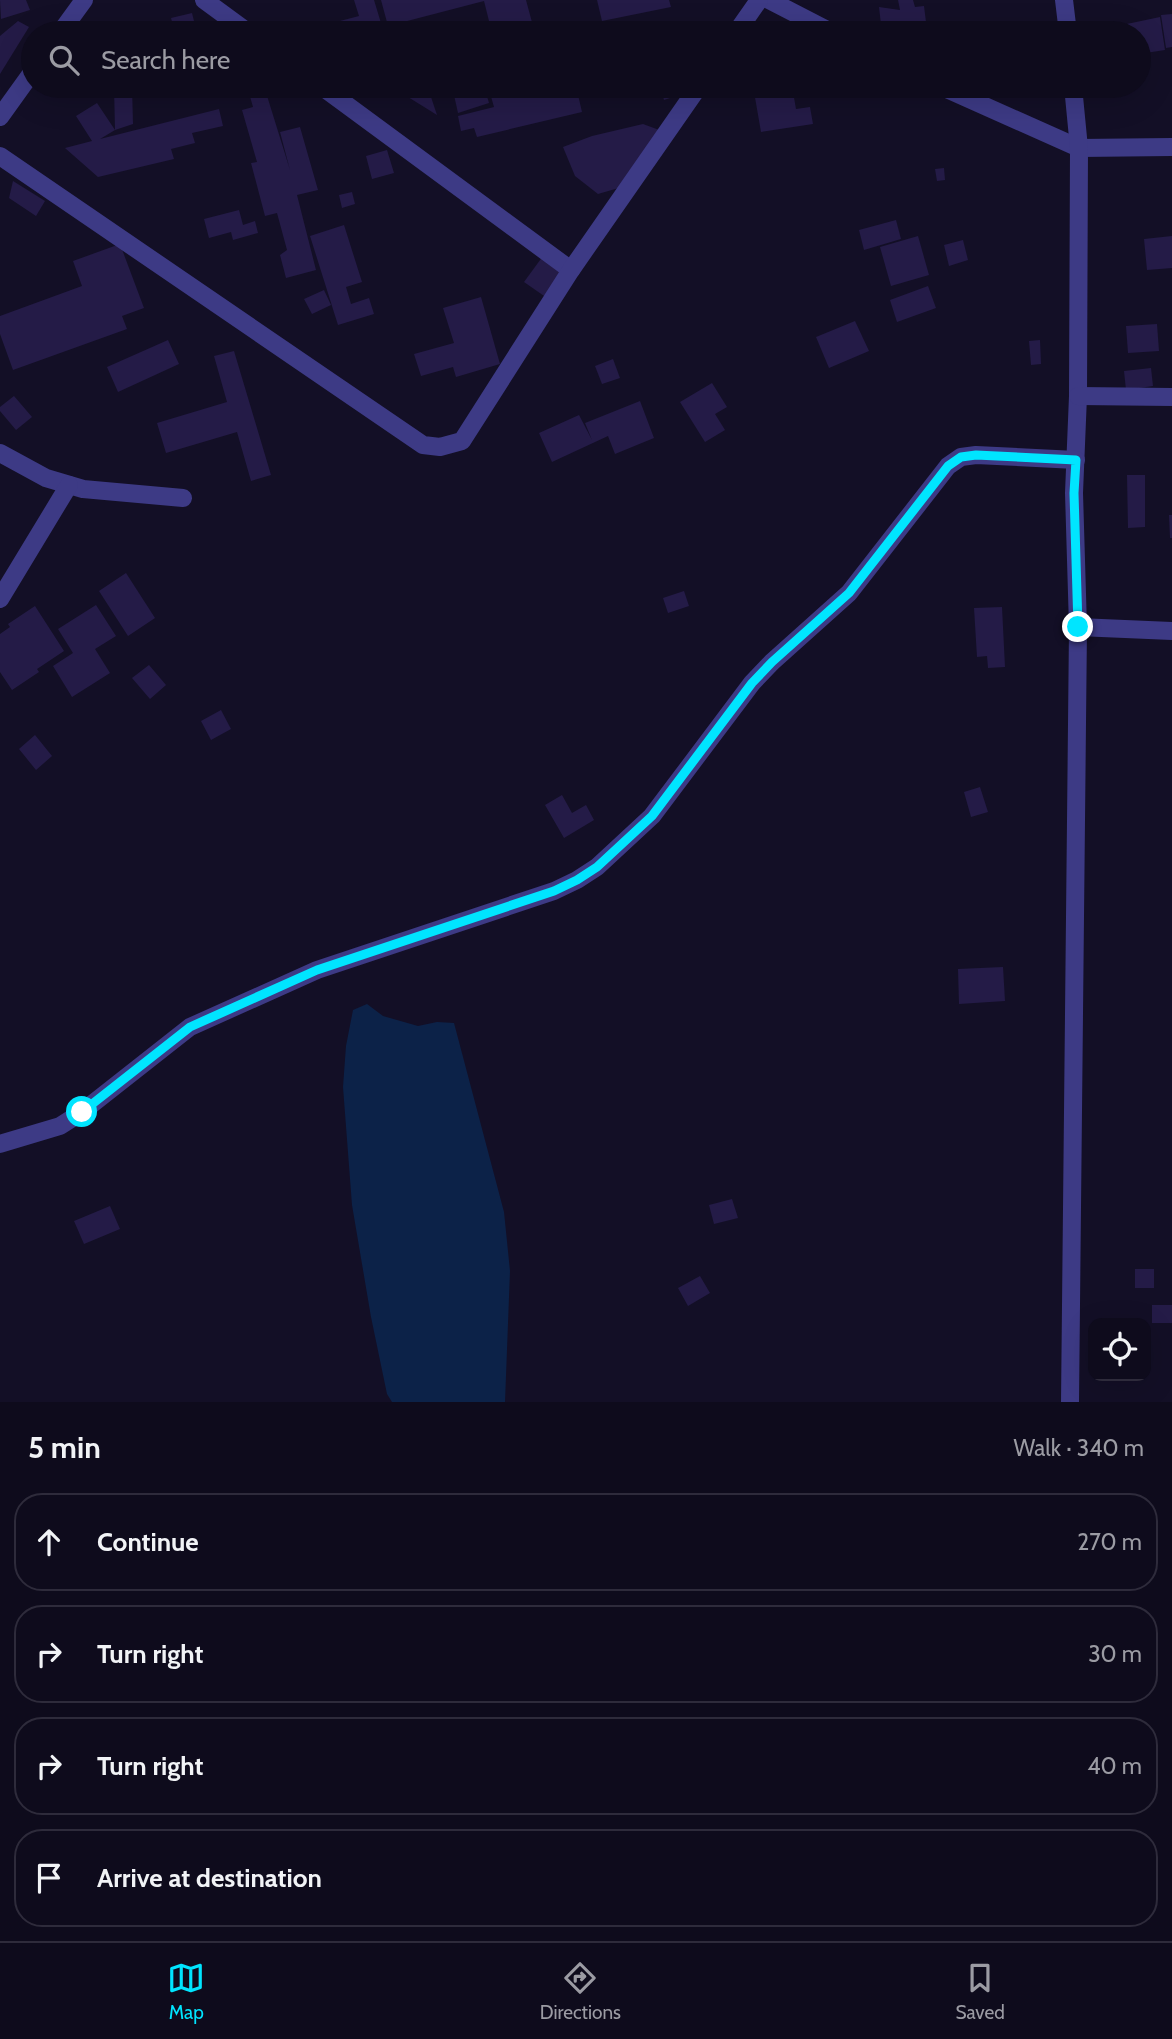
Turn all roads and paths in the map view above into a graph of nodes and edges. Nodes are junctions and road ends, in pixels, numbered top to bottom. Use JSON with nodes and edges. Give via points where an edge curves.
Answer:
{"nodes":[{"id":1,"x":84,"y":0,"type":"edge"},
{"id":2,"x":204,"y":0,"type":"edge"},
{"id":3,"x":759,"y":0,"type":"edge"},
{"id":4,"x":769,"y":0,"type":"edge"},
{"id":5,"x":1064,"y":0,"type":"edge"},
{"id":6,"x":69,"y":21,"type":"edge"},
{"id":7,"x":233,"y":21,"type":"edge"},
{"id":8,"x":744,"y":21,"type":"edge"},
{"id":9,"x":810,"y":21,"type":"edge"},
{"id":10,"x":1067,"y":21,"type":"edge"},
{"id":11,"x":21,"y":88,"type":"edge"},
{"id":12,"x":337,"y":98,"type":"edge"},
{"id":13,"x":691,"y":98,"type":"edge"},
{"id":14,"x":967,"y":98,"type":"edge"},
{"id":15,"x":1074,"y":98,"type":"edge"},
{"id":16,"x":0,"y":117,"type":"edge"},
{"id":17,"x":1172,"y":147,"type":"edge"},
{"id":18,"x":1079,"y":148,"type":"junction"},
{"id":19,"x":0,"y":156,"type":"edge"},
{"id":20,"x":571,"y":270,"type":"junction"},
{"id":21,"x":1079,"y":396,"type":"junction"},
{"id":22,"x":1172,"y":397,"type":"edge"},
{"id":23,"x":0,"y":453,"type":"edge"},
{"id":24,"x":1076,"y":460,"type":"junction"},
{"id":25,"x":69,"y":485,"type":"junction"},
{"id":26,"x":183,"y":498,"type":"dead end"},
{"id":27,"x":0,"y":599,"type":"edge"},
{"id":28,"x":1078,"y":627,"type":"junction"},
{"id":29,"x":1172,"y":631,"type":"edge"},
{"id":30,"x":0,"y":1144,"type":"edge"},
{"id":31,"x":1070,"y":1402,"type":"edge"}],
"edges":[{"from":1,"to":6,"type":"street"},
{"from":2,"to":7,"type":"street"},
{"from":3,"to":8,"type":"street"},
{"from":4,"to":9,"type":"street"},
{"from":5,"to":10,"type":"street"},
{"from":11,"to":16,"type":"street"},
{"from":12,"to":20,"type":"street"},
{"from":13,"to":20,"type":"street"},
{"from":14,"to":18,"type":"street"},
{"from":15,"to":18,"type":"street"},
{"from":17,"to":18,"type":"street"},
{"from":18,"to":21,"type":"street"},
{"from":19,"to":20,"type":"street","via":[[423,445],[440,447],[462,441]]},
{"from":21,"to":22,"type":"street"},
{"from":21,"to":24,"type":"street"},
{"from":23,"to":25,"type":"street"},
{"from":24,"to":28,"type":"street"},
{"from":24,"to":30,"type":"street","via":[[976,455],[961,457],[948,466],[849,593],[752,683],[652,816],[577,880],[317,970],[203,1021],[60,1126]]},
{"from":25,"to":26,"type":"street"},
{"from":25,"to":27,"type":"street"},
{"from":28,"to":29,"type":"street"},
{"from":28,"to":31,"type":"street"}]}
